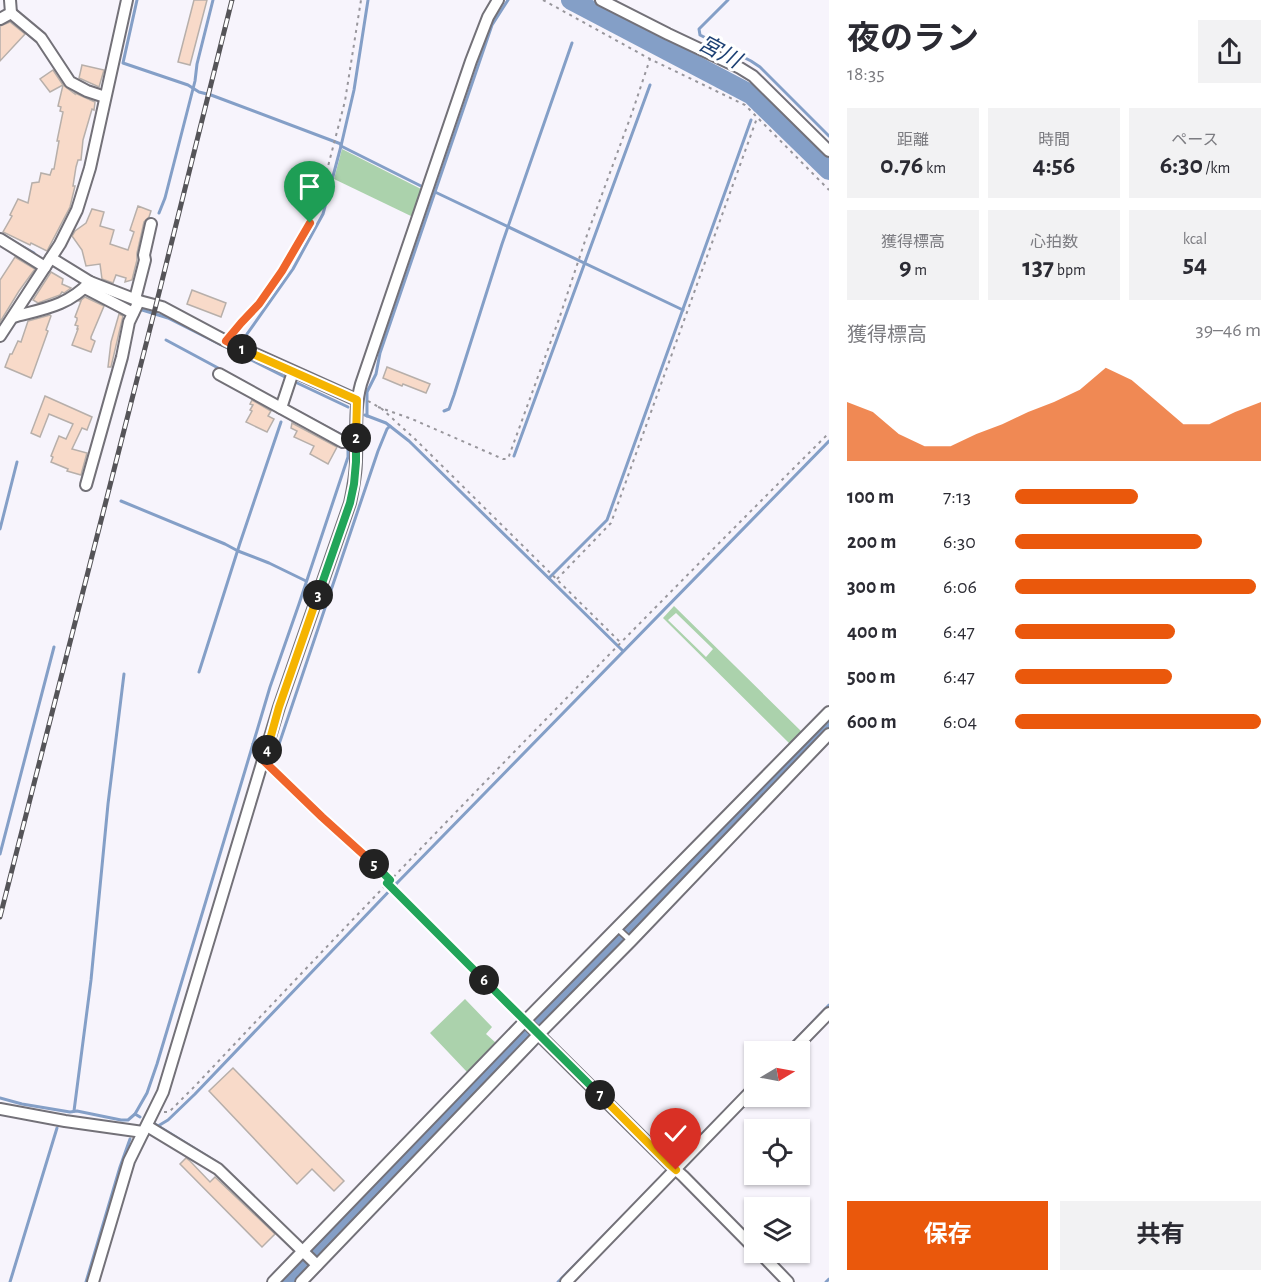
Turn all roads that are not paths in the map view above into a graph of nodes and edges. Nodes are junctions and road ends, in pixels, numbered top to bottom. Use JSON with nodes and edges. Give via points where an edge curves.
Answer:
{"nodes":[{"id":1,"x":10,"y":0,"type":"edge"},
{"id":2,"x":127,"y":0,"type":"edge"},
{"id":3,"x":498,"y":0,"type":"edge"},
{"id":4,"x":602,"y":0,"type":"edge"},
{"id":5,"x":11,"y":13,"type":"junction"},
{"id":6,"x":0,"y":19,"type":"edge"},
{"id":7,"x":105,"y":97,"type":"junction"},
{"id":8,"x":829,"y":151,"type":"edge"},
{"id":9,"x":151,"y":224,"type":"dead end"},
{"id":10,"x":0,"y":239,"type":"edge"},
{"id":11,"x":48,"y":262,"type":"junction"},
{"id":12,"x":87,"y":285,"type":"junction"},
{"id":13,"x":136,"y":305,"type":"junction"},
{"id":14,"x":13,"y":317,"type":"junction"},
{"id":15,"x":0,"y":336,"type":"edge"},
{"id":16,"x":219,"y":374,"type":"dead end"},
{"id":17,"x":292,"y":377,"type":"junction"},
{"id":18,"x":357,"y":400,"type":"junction"},
{"id":19,"x":282,"y":404,"type":"junction"},
{"id":20,"x":343,"y":442,"type":"dead end"},
{"id":21,"x":86,"y":485,"type":"dead end"},
{"id":22,"x":829,"y":712,"type":"edge"},
{"id":23,"x":829,"y":734,"type":"edge"},
{"id":24,"x":618,"y":930,"type":"junction"},
{"id":25,"x":629,"y":940,"type":"junction"},
{"id":26,"x":829,"y":1013,"type":"edge"},
{"id":27,"x":532,"y":1028,"type":"junction"},
{"id":28,"x":802,"y":1041,"type":"edge"},
{"id":29,"x":744,"y":1098,"type":"edge"},
{"id":30,"x":0,"y":1109,"type":"edge"},
{"id":31,"x":145,"y":1129,"type":"junction"},
{"id":32,"x":672,"y":1167,"type":"junction"},
{"id":33,"x":744,"y":1238,"type":"edge"},
{"id":34,"x":304,"y":1252,"type":"junction"},
{"id":35,"x":316,"y":1263,"type":"junction"},
{"id":36,"x":770,"y":1263,"type":"edge"},
{"id":37,"x":93,"y":1282,"type":"edge"},
{"id":38,"x":273,"y":1282,"type":"edge"},
{"id":39,"x":301,"y":1282,"type":"edge"},
{"id":40,"x":566,"y":1282,"type":"edge"},
{"id":41,"x":788,"y":1282,"type":"edge"}],
"edges":[{"from":1,"to":5,"type":"street"},
{"from":2,"to":7,"type":"street"},
{"from":3,"to":18,"type":"street","via":[[471,61]]},
{"from":4,"to":8,"type":"street","via":[[753,76]]},
{"from":5,"to":6,"type":"street"},
{"from":5,"to":7,"type":"street","via":[[41,38],[69,82]]},
{"from":7,"to":11,"type":"street","via":[[77,210]]},
{"from":9,"to":13,"type":"street"},
{"from":10,"to":11,"type":"street"},
{"from":11,"to":12,"type":"street"},
{"from":11,"to":14,"type":"street"},
{"from":12,"to":13,"type":"street"},
{"from":12,"to":14,"type":"street","via":[[60,304]]},
{"from":13,"to":17,"type":"street","via":[[162,307]]},
{"from":13,"to":21,"type":"street"},
{"from":14,"to":15,"type":"street"},
{"from":16,"to":19,"type":"street"},
{"from":17,"to":18,"type":"street"},
{"from":17,"to":19,"type":"street"},
{"from":18,"to":31,"type":"street","via":[[356,462],[350,503],[279,707],[163,1092]]},
{"from":19,"to":20,"type":"street"},
{"from":22,"to":24,"type":"street"},
{"from":23,"to":25,"type":"street"},
{"from":24,"to":25,"type":"lane"},
{"from":24,"to":27,"type":"street"},
{"from":25,"to":27,"type":"street"},
{"from":26,"to":28,"type":"street"},
{"from":27,"to":32,"type":"street"},
{"from":27,"to":34,"type":"street"},
{"from":27,"to":35,"type":"street"},
{"from":29,"to":32,"type":"street"},
{"from":30,"to":31,"type":"street","via":[[65,1121]]},
{"from":31,"to":34,"type":"street","via":[[218,1169]]},
{"from":31,"to":37,"type":"street","via":[[129,1161]]},
{"from":32,"to":33,"type":"street"},
{"from":32,"to":40,"type":"street"},
{"from":34,"to":35,"type":"street"},
{"from":34,"to":38,"type":"street"},
{"from":35,"to":39,"type":"street"},
{"from":36,"to":41,"type":"street"}]}
